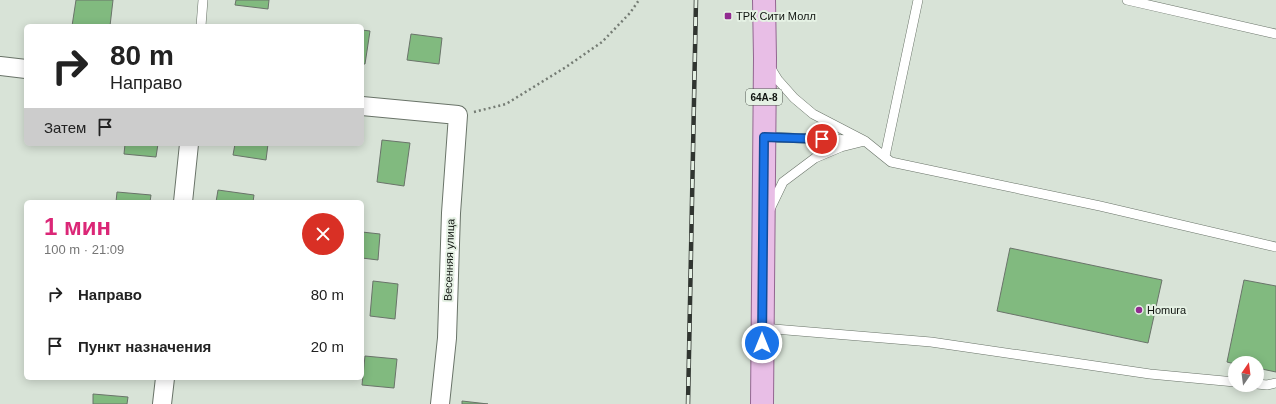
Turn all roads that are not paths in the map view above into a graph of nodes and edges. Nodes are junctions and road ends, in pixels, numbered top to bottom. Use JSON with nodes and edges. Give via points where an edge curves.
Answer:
{"nodes":[{"id":1,"x":203,"y":0,"type":"edge"},
{"id":2,"x":764,"y":0,"type":"edge"},
{"id":3,"x":918,"y":0,"type":"edge"},
{"id":4,"x":1127,"y":0,"type":"edge"},
{"id":5,"x":201,"y":24,"type":"edge"},
{"id":6,"x":1276,"y":34,"type":"edge"},
{"id":7,"x":765,"y":58,"type":"junction"},
{"id":8,"x":0,"y":66,"type":"edge"},
{"id":9,"x":24,"y":69,"type":"edge"},
{"id":10,"x":364,"y":106,"type":"edge"},
{"id":11,"x":764,"y":137,"type":"junction"},
{"id":12,"x":865,"y":141,"type":"junction"},
{"id":13,"x":189,"y":146,"type":"edge"},
{"id":14,"x":885,"y":156,"type":"junction"},
{"id":15,"x":183,"y":200,"type":"edge"},
{"id":16,"x":763,"y":242,"type":"junction"},
{"id":17,"x":1276,"y":246,"type":"edge"},
{"id":18,"x":762,"y":328,"type":"junction"},
{"id":19,"x":165,"y":380,"type":"edge"},
{"id":20,"x":1228,"y":381,"type":"edge"},
{"id":21,"x":1276,"y":382,"type":"edge"},
{"id":22,"x":1264,"y":385,"type":"edge"},
{"id":23,"x":162,"y":404,"type":"edge"},
{"id":24,"x":440,"y":404,"type":"edge"},
{"id":25,"x":762,"y":404,"type":"edge"}],
"edges":[{"from":1,"to":5,"type":"lane"},
{"from":2,"to":7,"type":"main road","number":"64А-8"},
{"from":3,"to":14,"type":"lane"},
{"from":4,"to":6,"type":"lane"},
{"from":7,"to":11,"type":"main road","number":"64А-8"},
{"from":7,"to":12,"type":"lane","via":[[778,80],[813,114]]},
{"from":8,"to":9,"type":"street"},
{"from":10,"to":24,"type":"street","name":"Весенняя улица","via":[[458,115],[451,213],[447,338]]},
{"from":11,"to":12,"type":"lane"},
{"from":11,"to":16,"type":"main road","number":"64А-8"},
{"from":12,"to":14,"type":"lane"},
{"from":12,"to":16,"type":"lane","via":[[841,147],[815,158],[783,182],[767,216]]},
{"from":13,"to":15,"type":"street"},
{"from":14,"to":17,"type":"lane","via":[[891,162]]},
{"from":16,"to":18,"type":"main road","number":"64А-8"},
{"from":18,"to":20,"type":"lane","via":[[931,342],[1150,374]]},
{"from":18,"to":25,"type":"main road","number":"64А-8"},
{"from":19,"to":23,"type":"street"},
{"from":21,"to":22,"type":"lane"}]}
